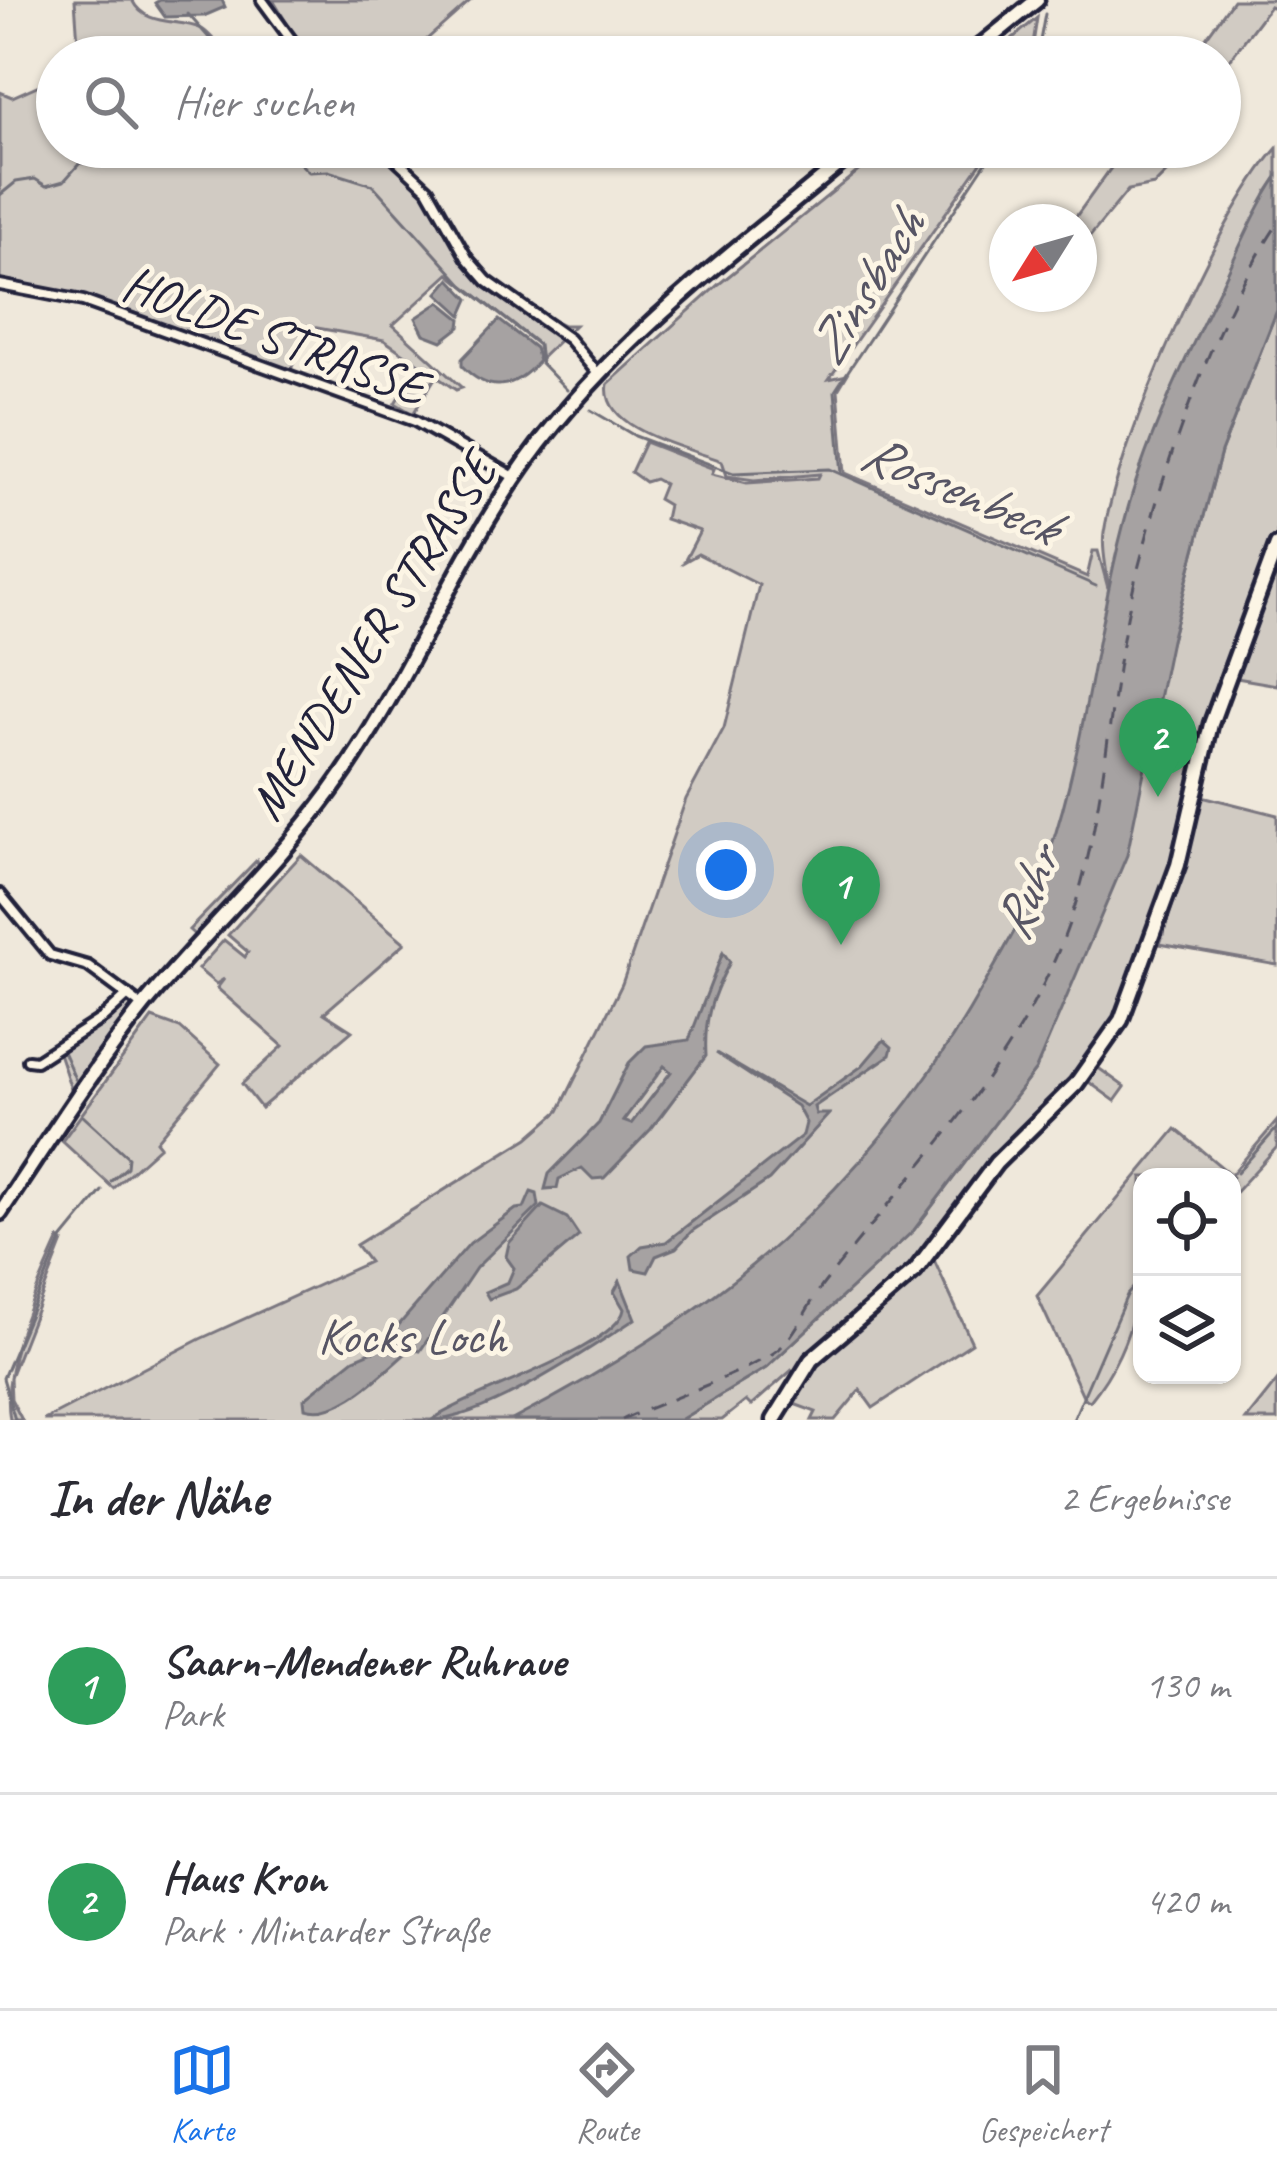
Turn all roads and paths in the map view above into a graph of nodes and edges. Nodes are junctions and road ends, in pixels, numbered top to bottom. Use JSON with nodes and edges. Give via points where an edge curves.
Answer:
{"nodes":[{"id":1,"x":262,"y":0,"type":"edge"},
{"id":2,"x":1036,"y":0,"type":"edge"},
{"id":3,"x":289,"y":36,"type":"edge"},
{"id":4,"x":992,"y":36,"type":"edge"},
{"id":5,"x":406,"y":168,"type":"edge"},
{"id":6,"x":836,"y":168,"type":"edge"},
{"id":7,"x":0,"y":285,"type":"edge"},
{"id":8,"x":598,"y":374,"type":"junction"},
{"id":9,"x":514,"y":477,"type":"junction"},
{"id":10,"x":1277,"y":544,"type":"edge"},
{"id":11,"x":0,"y":893,"type":"edge"},
{"id":12,"x":128,"y":994,"type":"junction"},
{"id":13,"x":143,"y":1007,"type":"junction"},
{"id":14,"x":28,"y":1060,"type":"dead end"},
{"id":15,"x":0,"y":1213,"type":"edge"},
{"id":16,"x":773,"y":1420,"type":"edge"}],
"edges":[{"from":1,"to":3,"type":"street"},
{"from":2,"to":4,"type":"main road"},
{"from":5,"to":8,"type":"street","via":[[487,281],[568,339]]},
{"from":6,"to":8,"type":"main road","name":"MENDENER STRASSE"},
{"from":7,"to":9,"type":"street","name":"HOLDE STRASSE","via":[[83,301],[415,421]]},
{"from":8,"to":9,"type":"main road","name":"MENDENER STRASSE"},
{"from":9,"to":13,"type":"main road","name":"MENDENER STRASSE","via":[[336,784]]},
{"from":10,"to":16,"type":"main road","via":[[1230,664],[1178,865],[1121,1020],[915,1271],[811,1360]]},
{"from":11,"to":12,"type":"street","via":[[42,949],[88,966]]},
{"from":12,"to":13,"type":"street"},
{"from":12,"to":14,"type":"street"},
{"from":13,"to":15,"type":"main road","name":"MENDENER STRASSE"}]}
